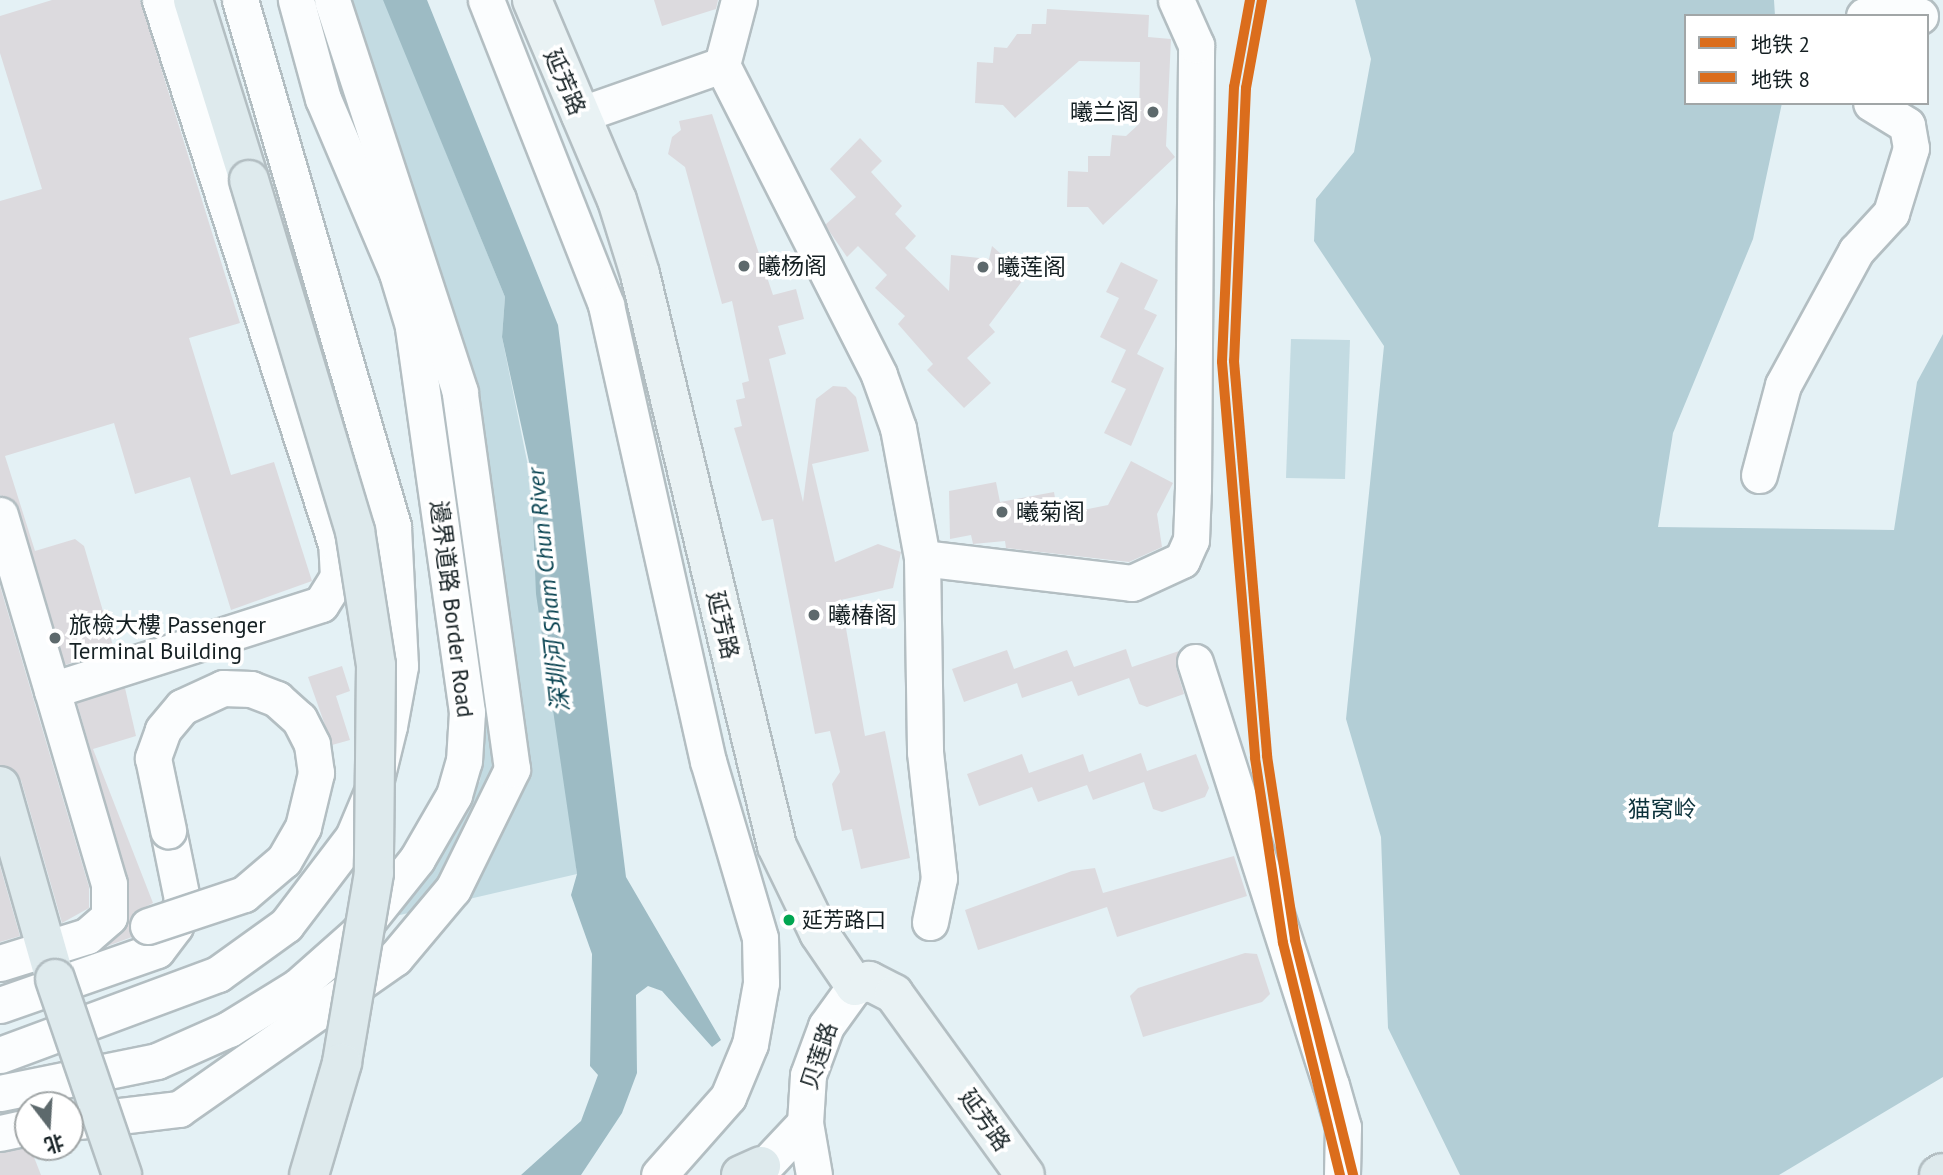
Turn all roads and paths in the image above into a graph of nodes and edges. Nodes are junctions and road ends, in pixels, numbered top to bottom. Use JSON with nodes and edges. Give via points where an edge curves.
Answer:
{"nodes":[{"id":1,"x":160,"y":0,"type":"edge"},
{"id":2,"x":193,"y":0,"type":"edge"},
{"id":3,"x":240,"y":0,"type":"edge"},
{"id":4,"x":296,"y":0,"type":"edge"},
{"id":5,"x":332,"y":0,"type":"edge"},
{"id":6,"x":486,"y":0,"type":"edge"},
{"id":7,"x":532,"y":0,"type":"edge"},
{"id":8,"x":739,"y":0,"type":"edge"},
{"id":9,"x":1176,"y":0,"type":"edge"},
{"id":10,"x":722,"y":65,"type":"junction"},
{"id":11,"x":1874,"y":105,"type":"edge"},
{"id":12,"x":579,"y":115,"type":"junction"},
{"id":13,"x":1759,"y":475,"type":"dead end"},
{"id":14,"x":0,"y":515,"type":"edge"},
{"id":15,"x":922,"y":558,"type":"junction"},
{"id":16,"x":1195,"y":662,"type":"dead end"},
{"id":17,"x":52,"y":690,"type":"junction"},
{"id":18,"x":0,"y":786,"type":"edge"},
{"id":19,"x":930,"y":922,"type":"dead end"},
{"id":20,"x":0,"y":963,"type":"edge"},
{"id":21,"x":53,"y":970,"type":"junction"},
{"id":22,"x":855,"y":986,"type":"junction"},
{"id":23,"x":0,"y":1005,"type":"edge"},
{"id":24,"x":0,"y":1055,"type":"edge"},
{"id":25,"x":0,"y":1093,"type":"edge"},
{"id":26,"x":84,"y":1120,"type":"edge"},
{"id":27,"x":805,"y":1123,"type":"junction"},
{"id":28,"x":752,"y":1172,"type":"edge"},
{"id":29,"x":122,"y":1175,"type":"edge"},
{"id":30,"x":309,"y":1175,"type":"edge"},
{"id":31,"x":659,"y":1175,"type":"edge"},
{"id":32,"x":814,"y":1175,"type":"edge"},
{"id":33,"x":1025,"y":1175,"type":"edge"},
{"id":34,"x":1342,"y":1175,"type":"edge"}],
"edges":[{"from":1,"to":17,"type":"street","via":[[336,544],[338,577],[321,604]]},
{"from":2,"to":30,"type":"highway","bridge":true,"via":[[355,531],[376,665],[374,873],[342,1063]]},
{"from":3,"to":24,"type":"street","via":[[393,526],[400,666],[389,726],[374,788],[353,838],[286,925],[218,974]]},
{"from":4,"to":25,"type":"street","name":"邊界道路 Border Road","via":[[323,99],[397,273],[413,326],[467,712],[464,761],[454,794],[417,859],[358,933],[298,987],[229,1029],[157,1061]]},
{"from":5,"to":26,"type":"street","via":[[460,392],[512,769],[453,889],[395,958],[179,1109]]},
{"from":6,"to":31,"type":"street","via":[[606,305],[708,761],[760,939],[761,983],[750,1044],[728,1097]]},
{"from":7,"to":12,"type":"main road","name":"延芳路"},
{"from":8,"to":10,"type":"street"},
{"from":9,"to":15,"type":"street","via":[[1196,45],[1193,489],[1191,540],[1182,560],[1132,583]]},
{"from":10,"to":12,"type":"street"},
{"from":10,"to":15,"type":"street","via":[[879,375],[898,428]]},
{"from":11,"to":13,"type":"street","via":[[1907,125],[1907,161],[1891,213],[1856,251],[1783,385]]},
{"from":12,"to":22,"type":"main road","name":"延芳路","via":[[640,274],[777,846],[819,933]]},
{"from":14,"to":17,"type":"street"},
{"from":15,"to":19,"type":"street","via":[[925,752],[939,878]]},
{"from":16,"to":34,"type":"street","via":[[1343,1127]]},
{"from":17,"to":20,"type":"street","via":[[109,884],[109,917],[87,936]]},
{"from":18,"to":21,"type":"highway"},
{"from":21,"to":23,"type":"street","bridge":true,"via":[[148,926],[244,894],[284,860],[303,827],[316,773],[312,744],[299,719],[277,699],[251,689],[223,688],[182,706],[163,730],[153,758],[182,899],[174,926],[157,950]]},
{"from":21,"to":29,"type":"highway","bridge":true},
{"from":22,"to":27,"type":"street","name":"贝莲路","via":[[826,1026],[808,1075]]},
{"from":22,"to":33,"type":"main road","name":"延芳路","via":[[869,981],[894,994]]},
{"from":27,"to":28,"type":"street"},
{"from":27,"to":32,"type":"street","name":"贝莲路"}]}
